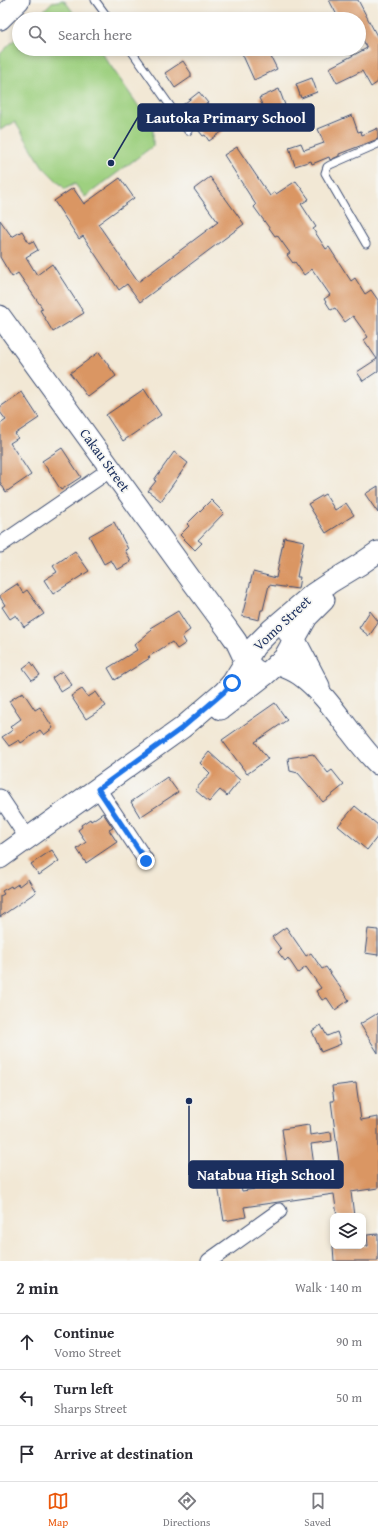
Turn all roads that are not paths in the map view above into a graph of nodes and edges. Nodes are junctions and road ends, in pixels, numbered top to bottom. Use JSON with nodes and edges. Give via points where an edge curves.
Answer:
{"nodes":[{"id":1,"x":20,"y":0,"type":"edge"},
{"id":2,"x":95,"y":0,"type":"edge"},
{"id":3,"x":103,"y":12,"type":"edge"},
{"id":4,"x":0,"y":19,"type":"edge"},
{"id":5,"x":135,"y":56,"type":"edge"},
{"id":6,"x":188,"y":131,"type":"dead end"},
{"id":7,"x":378,"y":144,"type":"edge"},
{"id":8,"x":366,"y":244,"type":"dead end"},
{"id":9,"x":0,"y":316,"type":"edge"},
{"id":10,"x":111,"y":469,"type":"junction"},
{"id":11,"x":0,"y":545,"type":"edge"},
{"id":12,"x":378,"y":552,"type":"edge"},
{"id":13,"x":360,"y":566,"type":"junction"},
{"id":14,"x":210,"y":604,"type":"junction"},
{"id":15,"x":270,"y":630,"type":"junction"},
{"id":16,"x":295,"y":640,"type":"junction"},
{"id":17,"x":245,"y":660,"type":"junction"},
{"id":18,"x":271,"y":670,"type":"junction"},
{"id":19,"x":328,"y":703,"type":"junction"},
{"id":20,"x":182,"y":728,"type":"junction"},
{"id":21,"x":378,"y":764,"type":"edge"},
{"id":22,"x":98,"y":789,"type":"junction"},
{"id":23,"x":0,"y":797,"type":"edge"},
{"id":24,"x":28,"y":839,"type":"junction"},
{"id":25,"x":0,"y":858,"type":"edge"},
{"id":26,"x":146,"y":861,"type":"dead end"},
{"id":27,"x":279,"y":1211,"type":"dead end"},
{"id":28,"x":208,"y":1261,"type":"edge"}],
"edges":[{"from":1,"to":4,"type":"main road"},
{"from":2,"to":3,"type":"lane"},
{"from":5,"to":6,"type":"lane"},
{"from":7,"to":8,"type":"lane","via":[[330,165],[325,173]]},
{"from":9,"to":10,"type":"main road","name":"Cakau Street"},
{"from":10,"to":11,"type":"street"},
{"from":10,"to":14,"type":"main road","name":"Cakau Street"},
{"from":12,"to":13,"type":"main road","name":"Vomo Street"},
{"from":13,"to":15,"type":"main road","name":"Vomo Street","via":[[314,594]]},
{"from":13,"to":16,"type":"main road","name":"Vomo Street","via":[[308,614]]},
{"from":14,"to":15,"type":"main road","name":"Cakau Street","via":[[240,632],[245,634]]},
{"from":14,"to":17,"type":"main road","name":"Cakau Street","via":[[236,641]]},
{"from":15,"to":16,"type":"main road","via":[[286,631]]},
{"from":15,"to":17,"type":"main road","name":"Vomo Street"},
{"from":16,"to":18,"type":"main road","name":"Vomo Street","via":[[288,652]]},
{"from":16,"to":19,"type":"main road"},
{"from":17,"to":18,"type":"main road","via":[[255,670]]},
{"from":17,"to":20,"type":"main road","name":"Vomo Street","via":[[224,692]]},
{"from":18,"to":19,"type":"main road","via":[[300,675]]},
{"from":18,"to":20,"type":"main road","name":"Vomo Street","via":[[223,708]]},
{"from":19,"to":21,"type":"main road"},
{"from":20,"to":22,"type":"main road","name":"Vomo Street"},
{"from":22,"to":24,"type":"main road","name":"Vomo Street"},
{"from":22,"to":26,"type":"street"},
{"from":23,"to":24,"type":"street"},
{"from":24,"to":25,"type":"main road","name":"Vomo Street"},
{"from":27,"to":28,"type":"street"}]}
